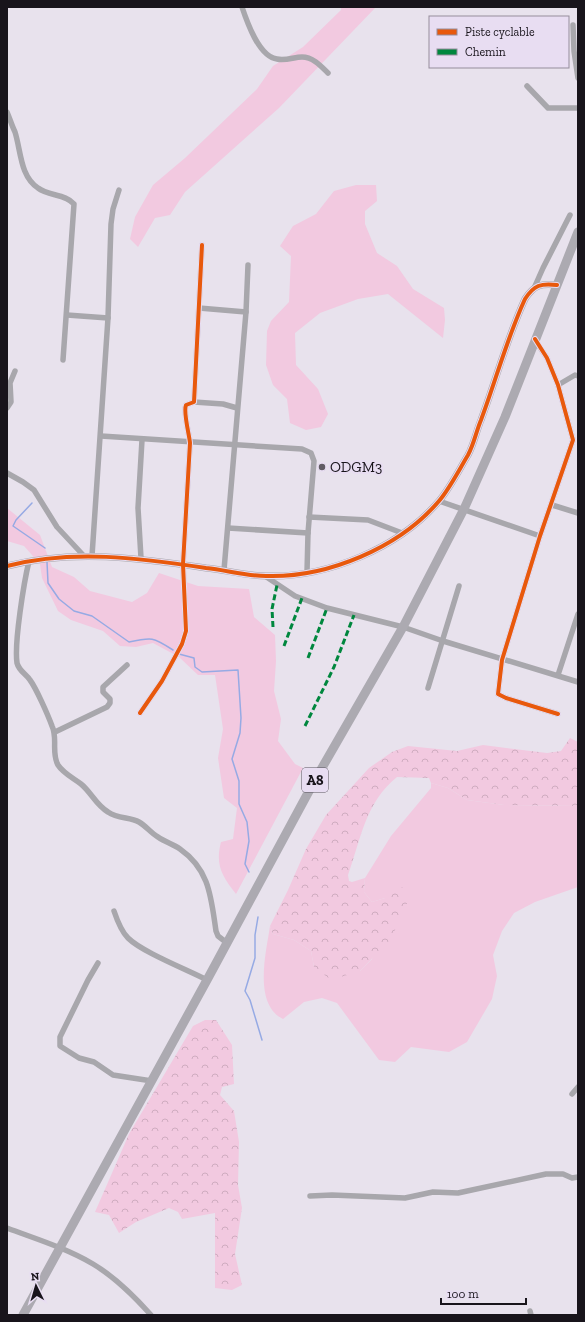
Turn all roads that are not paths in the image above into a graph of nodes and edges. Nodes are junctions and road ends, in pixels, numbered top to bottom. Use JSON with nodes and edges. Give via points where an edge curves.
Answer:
{"nodes":[{"id":1,"x":242,"y":7,"type":"edge"},
{"id":2,"x":574,"y":25,"type":"dead end"},
{"id":3,"x":328,"y":73,"type":"dead end"},
{"id":4,"x":578,"y":78,"type":"edge"},
{"id":5,"x":527,"y":86,"type":"dead end"},
{"id":6,"x":578,"y":108,"type":"edge"},
{"id":7,"x":7,"y":112,"type":"edge"},
{"id":8,"x":119,"y":190,"type":"dead end"},
{"id":9,"x":570,"y":215,"type":"dead end"},
{"id":10,"x":578,"y":232,"type":"edge"},
{"id":11,"x":202,"y":245,"type":"dead end"},
{"id":12,"x":248,"y":265,"type":"dead end"},
{"id":13,"x":557,"y":285,"type":"junction"},
{"id":14,"x":536,"y":286,"type":"junction"},
{"id":15,"x":198,"y":308,"type":"junction"},
{"id":16,"x":246,"y":312,"type":"junction"},
{"id":17,"x":67,"y":315,"type":"junction"},
{"id":18,"x":108,"y":318,"type":"junction"},
{"id":19,"x":535,"y":340,"type":"junction"},
{"id":20,"x":63,"y":360,"type":"dead end"},
{"id":21,"x":15,"y":371,"type":"dead end"},
{"id":22,"x":577,"y":373,"type":"edge"},
{"id":23,"x":558,"y":385,"type":"junction"},
{"id":24,"x":194,"y":402,"type":"junction"},
{"id":25,"x":7,"y":408,"type":"edge"},
{"id":26,"x":237,"y":408,"type":"junction"},
{"id":27,"x":101,"y":436,"type":"junction"},
{"id":28,"x":142,"y":440,"type":"junction"},
{"id":29,"x":576,"y":441,"type":"edge"},
{"id":30,"x":190,"y":443,"type":"junction"},
{"id":31,"x":235,"y":446,"type":"junction"},
{"id":32,"x":7,"y":474,"type":"edge"},
{"id":33,"x":439,"y":501,"type":"junction"},
{"id":34,"x":552,"y":505,"type":"junction"},
{"id":35,"x":464,"y":509,"type":"junction"},
{"id":36,"x":578,"y":512,"type":"edge"},
{"id":37,"x":309,"y":517,"type":"junction"},
{"id":38,"x":228,"y":528,"type":"junction"},
{"id":39,"x":308,"y":533,"type":"junction"},
{"id":40,"x":402,"y":533,"type":"junction"},
{"id":41,"x":540,"y":536,"type":"junction"},
{"id":42,"x":84,"y":556,"type":"junction"},
{"id":43,"x":92,"y":556,"type":"junction"},
{"id":44,"x":141,"y":558,"type":"junction"},
{"id":45,"x":30,"y":561,"type":"junction"},
{"id":46,"x":183,"y":564,"type":"junction"},
{"id":47,"x":7,"y":566,"type":"edge"},
{"id":48,"x":224,"y":570,"type":"junction"},
{"id":49,"x":307,"y":572,"type":"junction"},
{"id":50,"x":265,"y":576,"type":"junction"},
{"id":51,"x":459,"y":586,"type":"dead end"},
{"id":52,"x":578,"y":614,"type":"edge"},
{"id":53,"x":403,"y":627,"type":"junction"},
{"id":54,"x":443,"y":641,"type":"junction"},
{"id":55,"x":502,"y":660,"type":"junction"},
{"id":56,"x":127,"y":665,"type":"dead end"},
{"id":57,"x":558,"y":675,"type":"junction"},
{"id":58,"x":578,"y":682,"type":"edge"},
{"id":59,"x":428,"y":688,"type":"dead end"},
{"id":60,"x":140,"y":713,"type":"dead end"},
{"id":61,"x":558,"y":714,"type":"dead end"},
{"id":62,"x":55,"y":732,"type":"junction"},
{"id":63,"x":114,"y":911,"type":"dead end"},
{"id":64,"x":227,"y":943,"type":"junction"},
{"id":65,"x":98,"y":963,"type":"dead end"},
{"id":66,"x":207,"y":980,"type":"junction"},
{"id":67,"x":152,"y":1081,"type":"junction"},
{"id":68,"x":578,"y":1087,"type":"edge"},
{"id":69,"x":572,"y":1094,"type":"dead end"},
{"id":70,"x":578,"y":1177,"type":"edge"},
{"id":71,"x":310,"y":1196,"type":"dead end"},
{"id":72,"x":7,"y":1228,"type":"edge"},
{"id":73,"x":61,"y":1248,"type":"junction"},
{"id":74,"x":23,"y":1315,"type":"edge"},
{"id":75,"x":151,"y":1315,"type":"edge"}],
"edges":[{"from":1,"to":3,"type":"street","via":[[256,41],[269,57],[307,58]]},
{"from":2,"to":4,"type":"street"},
{"from":5,"to":6,"type":"street","via":[[548,108]]},
{"from":7,"to":17,"type":"street","via":[[25,173],[32,183],[44,192],[71,200],[74,204]]},
{"from":8,"to":18,"type":"street","via":[[111,224]]},
{"from":9,"to":14,"type":"street"},
{"from":10,"to":13,"type":"main road","number":"A8"},
{"from":11,"to":15,"type":"street"},
{"from":12,"to":16,"type":"street"},
{"from":13,"to":14,"type":"street"},
{"from":13,"to":19,"type":"main road","number":"A8"},
{"from":14,"to":33,"type":"street","via":[[520,310],[472,448]]},
{"from":15,"to":16,"type":"street"},
{"from":15,"to":24,"type":"street"},
{"from":16,"to":26,"type":"street"},
{"from":17,"to":18,"type":"street"},
{"from":17,"to":20,"type":"street"},
{"from":18,"to":27,"type":"street"},
{"from":19,"to":23,"type":"street"},
{"from":19,"to":35,"type":"main road","number":"A8"},
{"from":21,"to":25,"type":"street","via":[[10,383],[11,402]]},
{"from":22,"to":23,"type":"street"},
{"from":23,"to":29,"type":"street"},
{"from":24,"to":26,"type":"street","via":[[223,404]]},
{"from":24,"to":30,"type":"street","via":[[185,408]]},
{"from":26,"to":31,"type":"street"},
{"from":27,"to":28,"type":"street"},
{"from":27,"to":43,"type":"street"},
{"from":28,"to":30,"type":"street"},
{"from":28,"to":44,"type":"street","via":[[138,508]]},
{"from":29,"to":34,"type":"street"},
{"from":30,"to":31,"type":"street"},
{"from":30,"to":46,"type":"street"},
{"from":31,"to":37,"type":"street","via":[[302,449],[312,453],[314,461]]},
{"from":31,"to":38,"type":"street"},
{"from":32,"to":42,"type":"street","via":[[34,490],[57,527]]},
{"from":33,"to":35,"type":"street"},
{"from":33,"to":40,"type":"street"},
{"from":34,"to":36,"type":"street"},
{"from":34,"to":41,"type":"street"},
{"from":35,"to":41,"type":"street"},
{"from":35,"to":53,"type":"main road","number":"A8"},
{"from":37,"to":39,"type":"street"},
{"from":37,"to":40,"type":"street","via":[[368,520]]},
{"from":38,"to":39,"type":"street"},
{"from":38,"to":48,"type":"street"},
{"from":39,"to":49,"type":"street"},
{"from":40,"to":49,"type":"street","via":[[362,557]]},
{"from":41,"to":55,"type":"street"},
{"from":42,"to":43,"type":"street"},
{"from":42,"to":45,"type":"street"},
{"from":43,"to":44,"type":"street"},
{"from":44,"to":46,"type":"street"},
{"from":45,"to":47,"type":"street"},
{"from":45,"to":62,"type":"street","via":[[26,575],[17,662],[18,668],[31,680]]},
{"from":46,"to":48,"type":"street"},
{"from":46,"to":60,"type":"street","via":[[186,631],[182,644],[162,680]]},
{"from":48,"to":50,"type":"street"},
{"from":49,"to":50,"type":"street"},
{"from":50,"to":53,"type":"street","via":[[287,592],[327,608]]},
{"from":51,"to":54,"type":"street"},
{"from":52,"to":57,"type":"street"},
{"from":53,"to":54,"type":"street"},
{"from":53,"to":64,"type":"main road","number":"A8","via":[[347,722]]},
{"from":54,"to":55,"type":"street"},
{"from":54,"to":59,"type":"street"},
{"from":55,"to":57,"type":"street"},
{"from":55,"to":61,"type":"street","via":[[498,694]]},
{"from":56,"to":62,"type":"street","via":[[103,687],[103,692],[110,699],[107,707]]},
{"from":57,"to":58,"type":"street"},
{"from":62,"to":64,"type":"street","via":[[55,754],[62,770],[90,792],[102,807],[119,817],[140,822],[158,838],[187,854],[197,864],[205,876],[210,892],[216,931]]},
{"from":63,"to":66,"type":"street","via":[[129,938]]},
{"from":64,"to":66,"type":"main road","number":"A8"},
{"from":65,"to":67,"type":"street","via":[[60,1037],[60,1046],[79,1058],[94,1062],[113,1075]]},
{"from":66,"to":67,"type":"main road","number":"A8"},
{"from":67,"to":73,"type":"main road","number":"A8"},
{"from":68,"to":69,"type":"street"},
{"from":70,"to":71,"type":"street","via":[[546,1174],[458,1193],[433,1192],[405,1198]]},
{"from":72,"to":73,"type":"street"},
{"from":73,"to":74,"type":"main road","number":"A8"},
{"from":73,"to":75,"type":"street","via":[[107,1273]]}]}
